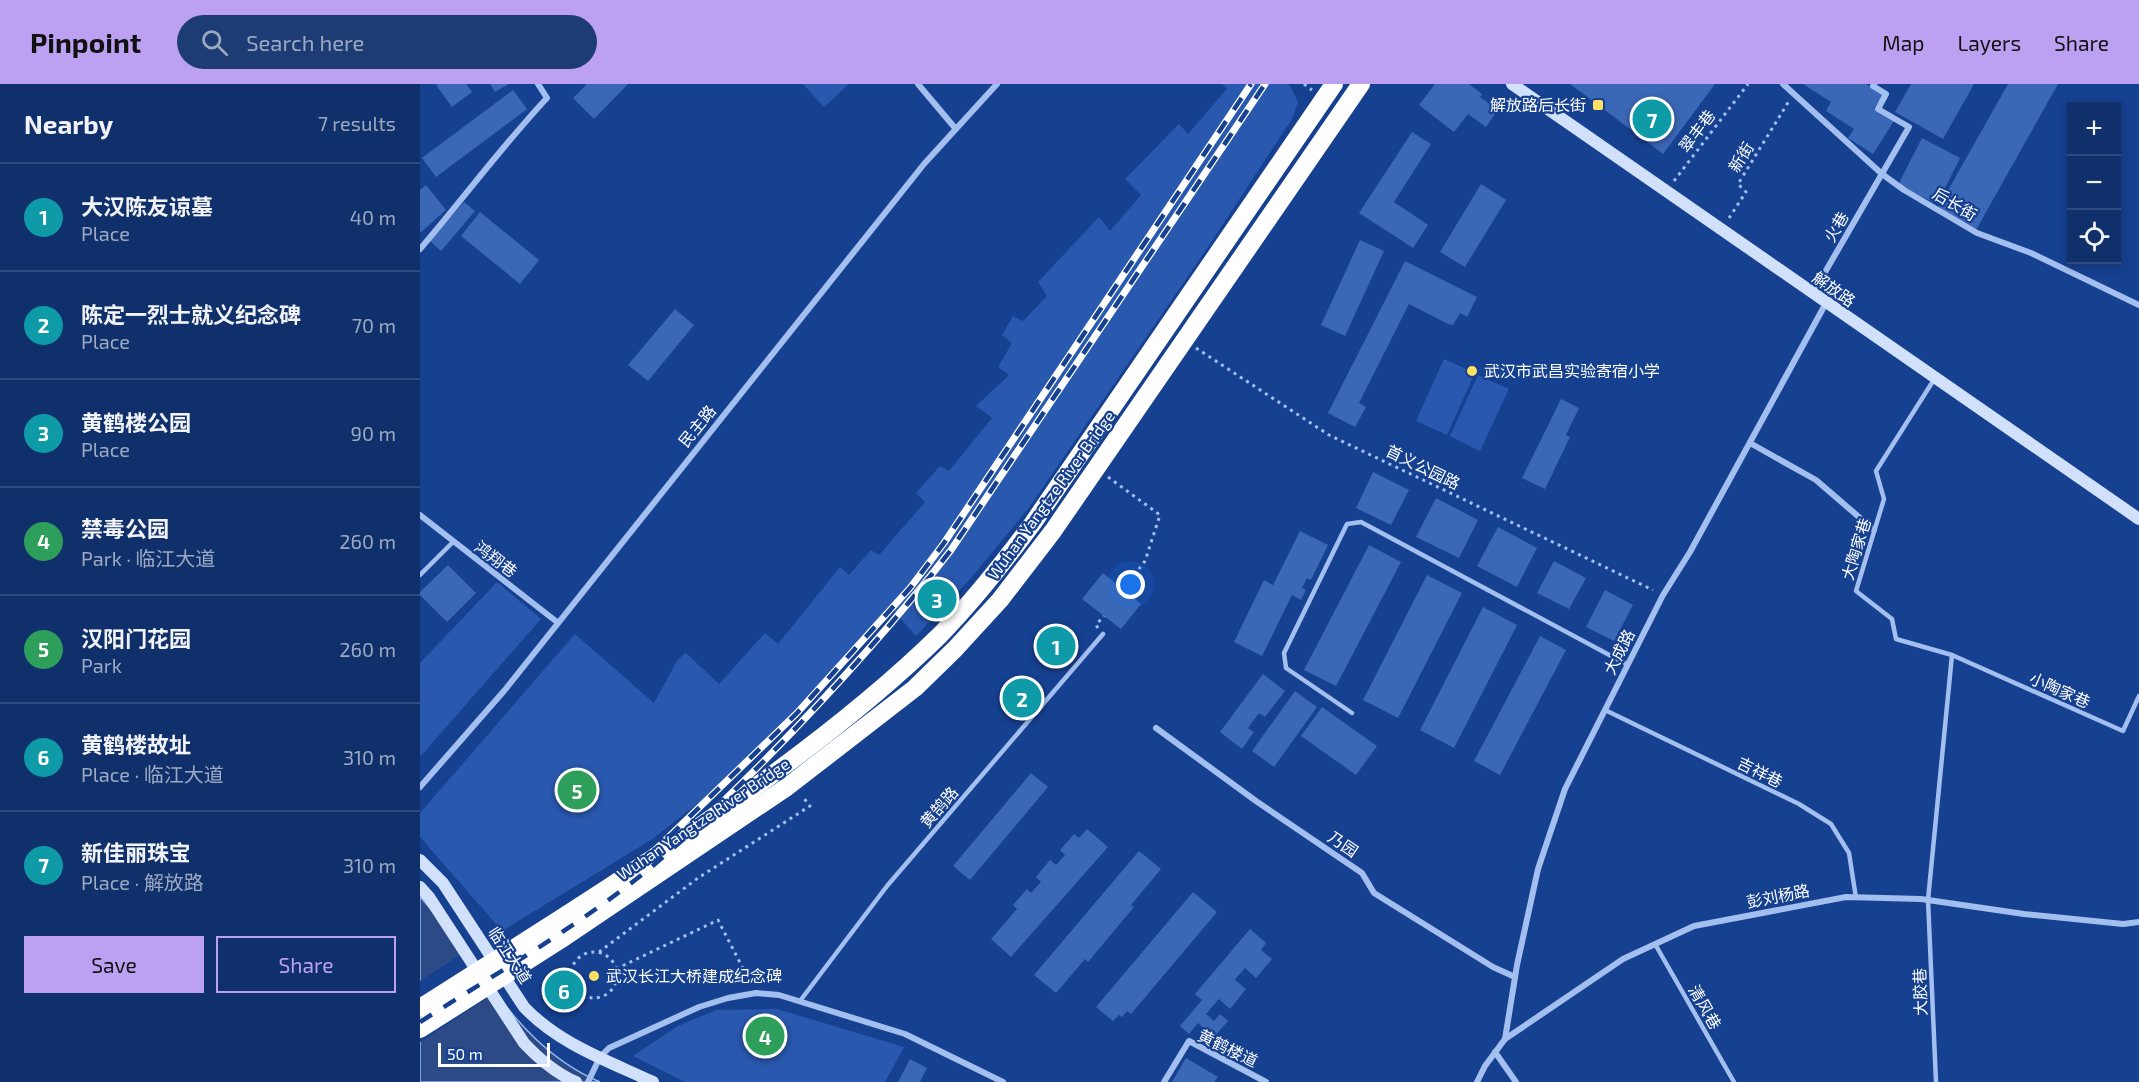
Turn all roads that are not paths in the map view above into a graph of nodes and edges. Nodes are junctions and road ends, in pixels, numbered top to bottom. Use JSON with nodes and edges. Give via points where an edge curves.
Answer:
{"nodes":[{"id":1,"x":538,"y":84,"type":"edge"},
{"id":2,"x":918,"y":84,"type":"edge"},
{"id":3,"x":997,"y":84,"type":"edge"},
{"id":4,"x":1334,"y":84,"type":"edge"},
{"id":5,"x":1361,"y":84,"type":"edge"},
{"id":6,"x":1512,"y":84,"type":"edge"},
{"id":7,"x":1783,"y":84,"type":"edge"},
{"id":8,"x":1874,"y":84,"type":"edge"},
{"id":9,"x":956,"y":128,"type":"junction"},
{"id":10,"x":1882,"y":174,"type":"junction"},
{"id":11,"x":420,"y":249,"type":"edge"},
{"id":12,"x":1812,"y":294,"type":"junction"},
{"id":13,"x":1826,"y":303,"type":"junction"},
{"id":14,"x":2139,"y":305,"type":"edge"},
{"id":15,"x":1935,"y":378,"type":"junction"},
{"id":16,"x":1750,"y":443,"type":"junction"},
{"id":17,"x":420,"y":515,"type":"edge"},
{"id":18,"x":2139,"y":519,"type":"edge"},
{"id":19,"x":1874,"y":530,"type":"junction"},
{"id":20,"x":453,"y":542,"type":"junction"},
{"id":21,"x":420,"y":575,"type":"edge"},
{"id":22,"x":557,"y":622,"type":"junction"},
{"id":23,"x":1103,"y":634,"type":"dead end"},
{"id":24,"x":1952,"y":655,"type":"junction"},
{"id":25,"x":1628,"y":665,"type":"junction"},
{"id":26,"x":2139,"y":696,"type":"edge"},
{"id":27,"x":1605,"y":710,"type":"junction"},
{"id":28,"x":1352,"y":713,"type":"dead end"},
{"id":29,"x":1156,"y":728,"type":"dead end"},
{"id":30,"x":420,"y":787,"type":"edge"},
{"id":31,"x":420,"y":860,"type":"edge"},
{"id":32,"x":420,"y":887,"type":"edge"},
{"id":33,"x":1856,"y":898,"type":"junction"},
{"id":34,"x":1928,"y":900,"type":"junction"},
{"id":35,"x":2139,"y":922,"type":"edge"},
{"id":36,"x":1655,"y":944,"type":"junction"},
{"id":37,"x":1515,"y":977,"type":"junction"},
{"id":38,"x":800,"y":1001,"type":"junction"},
{"id":39,"x":420,"y":1008,"type":"edge"},
{"id":40,"x":420,"y":1029,"type":"edge"},
{"id":41,"x":1505,"y":1039,"type":"junction"},
{"id":42,"x":1495,"y":1052,"type":"junction"},
{"id":43,"x":600,"y":1057,"type":"junction"},
{"id":44,"x":576,"y":1082,"type":"edge"},
{"id":45,"x":588,"y":1082,"type":"edge"},
{"id":46,"x":653,"y":1082,"type":"edge"},
{"id":47,"x":1003,"y":1082,"type":"edge"},
{"id":48,"x":1164,"y":1082,"type":"edge"},
{"id":49,"x":1266,"y":1082,"type":"edge"},
{"id":50,"x":1477,"y":1082,"type":"edge"},
{"id":51,"x":1516,"y":1082,"type":"edge"},
{"id":52,"x":1734,"y":1082,"type":"edge"},
{"id":53,"x":1936,"y":1082,"type":"edge"}],
"edges":[{"from":1,"to":11,"type":"street","via":[[547,98]]},
{"from":2,"to":9,"type":"street"},
{"from":3,"to":9,"type":"street","name":"民主路"},
{"from":4,"to":39,"type":"highway","name":"Wuhan Yangtze River Bridge","via":[[1033,523],[941,634],[816,743],[695,831]]},
{"from":5,"to":40,"type":"highway","name":"Wuhan Yangtze River Bridge","via":[[1053,531],[1000,600],[955,649],[915,688],[792,782],[560,940]]},
{"from":6,"to":12,"type":"street","name":"解放路"},
{"from":7,"to":10,"type":"street","name":"后长街"},
{"from":8,"to":10,"type":"street","name":"火巷","via":[[1886,94],[1878,108],[1909,127]]},
{"from":9,"to":22,"type":"street","name":"民主路"},
{"from":10,"to":12,"type":"street","name":"火巷"},
{"from":10,"to":14,"type":"street","name":"后长街","via":[[1977,233],[2031,253]]},
{"from":12,"to":13,"type":"street","name":"解放路"},
{"from":13,"to":15,"type":"street","name":"解放路"},
{"from":13,"to":16,"type":"street","name":"大成路"},
{"from":15,"to":18,"type":"street","name":"解放路"},
{"from":15,"to":19,"type":"lane","name":"大陶家巷","via":[[1876,471],[1884,499]]},
{"from":16,"to":19,"type":"street","via":[[1816,480]]},
{"from":16,"to":25,"type":"street","name":"大成路","via":[[1663,595]]},
{"from":17,"to":20,"type":"street","name":"鸿翔巷"},
{"from":19,"to":24,"type":"lane","name":"大陶家巷","via":[[1856,591],[1892,619],[1896,639]]},
{"from":20,"to":21,"type":"lane"},
{"from":20,"to":22,"type":"street","name":"鸿翔巷"},
{"from":22,"to":30,"type":"street","name":"民主路","via":[[504,691]]},
{"from":23,"to":38,"type":"lane","name":"黄鹄路","via":[[887,886]]},
{"from":24,"to":26,"type":"lane","name":"小陶家巷","via":[[2123,731]]},
{"from":24,"to":34,"type":"lane"},
{"from":25,"to":27,"type":"street","name":"大成路"},
{"from":25,"to":28,"type":"lane","via":[[1361,522],[1347,524],[1284,653],[1286,668]]},
{"from":27,"to":33,"type":"lane","name":"吉祥巷","via":[[1831,824],[1849,853]]},
{"from":27,"to":37,"type":"street","name":"大成路","via":[[1565,789],[1538,869]]},
{"from":29,"to":37,"type":"street","name":"乃园","via":[[1362,873],[1374,893]]},
{"from":31,"to":43,"type":"street","name":"临江大道","via":[[443,883],[524,1007],[555,1034]]},
{"from":32,"to":44,"type":"street","via":[[524,1042],[551,1068]]},
{"from":33,"to":34,"type":"street","name":"彭刘杨路"},
{"from":33,"to":36,"type":"street","name":"彭刘杨路","via":[[1694,926]]},
{"from":34,"to":35,"type":"street","name":"彭刘杨路","via":[[2024,914],[2123,924]]},
{"from":34,"to":53,"type":"lane","name":"大胶巷"},
{"from":36,"to":41,"type":"street","name":"彭刘杨路","via":[[1623,958]]},
{"from":36,"to":52,"type":"lane","name":"清风巷"},
{"from":37,"to":41,"type":"street","name":"大成路"},
{"from":38,"to":43,"type":"street","via":[[756,993],[728,998],[609,1048]]},
{"from":38,"to":47,"type":"street","via":[[905,1034]]},
{"from":41,"to":42,"type":"street","name":"彭刘杨路"},
{"from":42,"to":50,"type":"street","name":"彭刘杨路"},
{"from":42,"to":51,"type":"street"},
{"from":43,"to":45,"type":"street"},
{"from":43,"to":46,"type":"street","name":"临江大道"},
{"from":48,"to":49,"type":"street","name":"黄鹤楼道","via":[[1189,1041]]}]}
